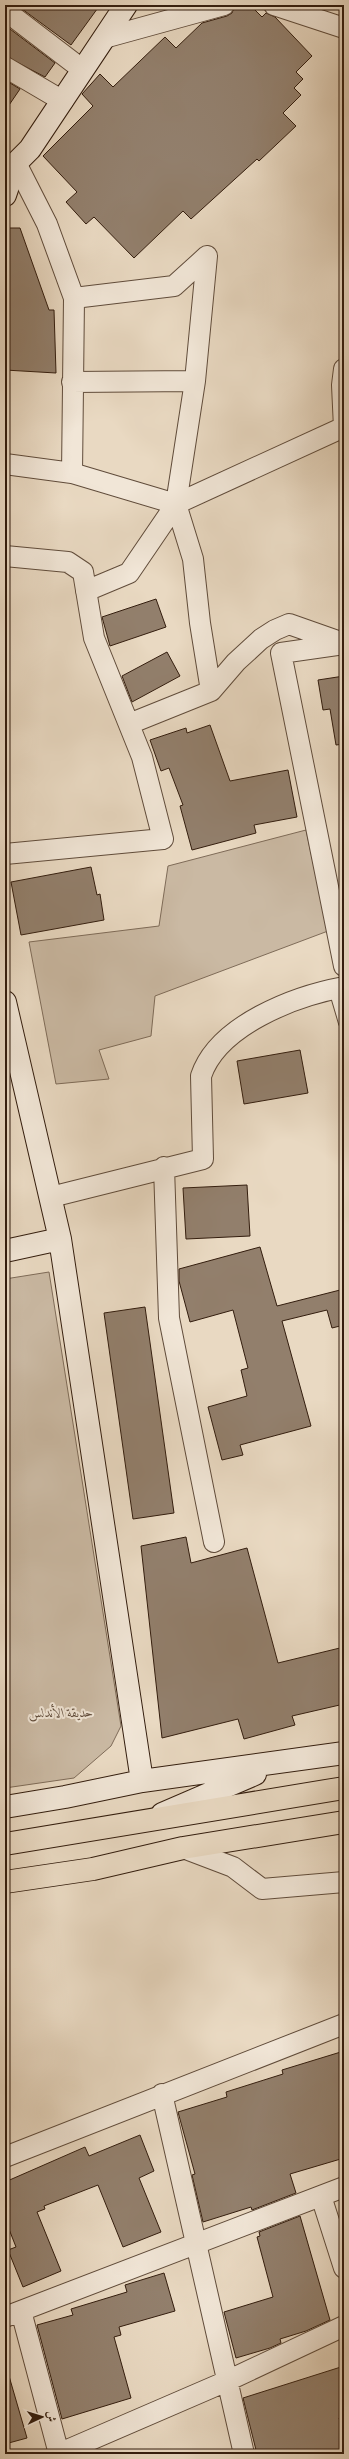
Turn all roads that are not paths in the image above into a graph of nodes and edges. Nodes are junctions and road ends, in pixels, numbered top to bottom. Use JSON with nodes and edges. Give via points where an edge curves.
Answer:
{"nodes":[{"id":1,"x":126,"y":5,"type":"edge"},
{"id":2,"x":224,"y":5,"type":"edge"},
{"id":3,"x":274,"y":5,"type":"edge"},
{"id":4,"x":8,"y":13,"type":"edge"},
{"id":5,"x":344,"y":28,"type":"edge"},
{"id":6,"x":104,"y":38,"type":"junction"},
{"id":7,"x":5,"y":67,"type":"edge"},
{"id":8,"x":83,"y":70,"type":"junction"},
{"id":9,"x":63,"y":101,"type":"junction"},
{"id":10,"x":16,"y":163,"type":"junction"},
{"id":11,"x":5,"y":195,"type":"edge"},
{"id":12,"x":74,"y":298,"type":"junction"},
{"id":13,"x":344,"y":369,"type":"edge"},
{"id":14,"x":195,"y":381,"type":"junction"},
{"id":15,"x":72,"y":382,"type":"junction"},
{"id":16,"x":344,"y":427,"type":"edge"},
{"id":17,"x":5,"y":464,"type":"edge"},
{"id":18,"x":72,"y":473,"type":"junction"},
{"id":19,"x":176,"y":504,"type":"junction"},
{"id":20,"x":5,"y":556,"type":"edge"},
{"id":21,"x":86,"y":591,"type":"junction"},
{"id":22,"x":344,"y":644,"type":"edge"},
{"id":23,"x":211,"y":691,"type":"junction"},
{"id":24,"x":129,"y":724,"type":"junction"},
{"id":25,"x":5,"y":854,"type":"edge"},
{"id":26,"x":344,"y":966,"type":"edge"},
{"id":27,"x":339,"y":988,"type":"edge"},
{"id":28,"x":5,"y":1002,"type":"edge"},
{"id":29,"x":344,"y":1023,"type":"edge"},
{"id":30,"x":164,"y":1167,"type":"junction"},
{"id":31,"x":51,"y":1197,"type":"junction"},
{"id":32,"x":60,"y":1239,"type":"junction"},
{"id":33,"x":5,"y":1251,"type":"edge"},
{"id":34,"x":214,"y":1542,"type":"dead end"},
{"id":35,"x":344,"y":1753,"type":"edge"},
{"id":36,"x":278,"y":1764,"type":"junction"},
{"id":37,"x":142,"y":1781,"type":"junction"},
{"id":38,"x":344,"y":1788,"type":"edge"},
{"id":39,"x":5,"y":1807,"type":"edge"},
{"id":40,"x":152,"y":1819,"type":"junction"},
{"id":41,"x":344,"y":1822,"type":"edge"},
{"id":42,"x":5,"y":1844,"type":"edge"},
{"id":43,"x":183,"y":1848,"type":"junction"},
{"id":44,"x":5,"y":1882,"type":"edge"},
{"id":45,"x":344,"y":1882,"type":"edge"},
{"id":46,"x":344,"y":2024,"type":"edge"},
{"id":47,"x":162,"y":2094,"type":"junction"},
{"id":48,"x":5,"y":2157,"type":"edge"},
{"id":49,"x":344,"y":2187,"type":"edge"},
{"id":50,"x":321,"y":2196,"type":"junction"},
{"id":51,"x":196,"y":2244,"type":"junction"},
{"id":52,"x":344,"y":2268,"type":"edge"},
{"id":53,"x":13,"y":2314,"type":"edge"},
{"id":54,"x":344,"y":2326,"type":"edge"},
{"id":55,"x":227,"y":2381,"type":"junction"},
{"id":56,"x":59,"y":2454,"type":"edge"},
{"id":57,"x":244,"y":2454,"type":"edge"}],
"edges":[{"from":1,"to":6,"type":"street"},
{"from":2,"to":6,"type":"street"},
{"from":3,"to":5,"type":"street"},
{"from":4,"to":8,"type":"street"},
{"from":6,"to":8,"type":"street"},
{"from":7,"to":9,"type":"street"},
{"from":8,"to":9,"type":"street"},
{"from":9,"to":10,"type":"street","via":[[30,150]]},
{"from":10,"to":11,"type":"street"},
{"from":10,"to":12,"type":"street","via":[[47,224]]},
{"from":12,"to":14,"type":"street","via":[[174,286],[207,256]]},
{"from":12,"to":15,"type":"street"},
{"from":13,"to":16,"type":"street"},
{"from":14,"to":15,"type":"street"},
{"from":14,"to":19,"type":"street"},
{"from":15,"to":18,"type":"street"},
{"from":16,"to":19,"type":"street"},
{"from":17,"to":18,"type":"street"},
{"from":18,"to":19,"type":"street"},
{"from":19,"to":21,"type":"street","via":[[129,573]]},
{"from":19,"to":23,"type":"street","via":[[193,559]]},
{"from":20,"to":21,"type":"street","via":[[68,562],[83,572]]},
{"from":21,"to":24,"type":"street","via":[[94,638]]},
{"from":22,"to":23,"type":"street","via":[[290,624],[261,639],[236,662]]},
{"from":22,"to":26,"type":"street","via":[[281,653]]},
{"from":23,"to":24,"type":"street"},
{"from":24,"to":25,"type":"street","via":[[142,757],[163,839]]},
{"from":27,"to":29,"type":"lane"},
{"from":27,"to":30,"type":"street","via":[[317,992],[251,1020],[215,1049],[205,1064],[202,1076],[203,1159]]},
{"from":28,"to":31,"type":"street"},
{"from":30,"to":31,"type":"street"},
{"from":30,"to":34,"type":"street","via":[[169,1318]]},
{"from":31,"to":32,"type":"street"},
{"from":32,"to":33,"type":"street"},
{"from":32,"to":37,"type":"street"},
{"from":35,"to":36,"type":"street"},
{"from":36,"to":37,"type":"street"},
{"from":36,"to":40,"type":"street"},
{"from":37,"to":39,"type":"street","via":[[65,1798]]},
{"from":38,"to":40,"type":"main road"},
{"from":40,"to":42,"type":"main road"},
{"from":41,"to":43,"type":"main road"},
{"from":43,"to":44,"type":"main road","via":[[93,1869]]},
{"from":43,"to":45,"type":"street","via":[[233,1867],[262,1889]]},
{"from":46,"to":47,"type":"street"},
{"from":47,"to":48,"type":"street"},
{"from":47,"to":51,"type":"street"},
{"from":49,"to":50,"type":"street"},
{"from":50,"to":51,"type":"street"},
{"from":50,"to":52,"type":"street"},
{"from":51,"to":53,"type":"street"},
{"from":51,"to":55,"type":"street"},
{"from":53,"to":56,"type":"street"},
{"from":54,"to":55,"type":"street"},
{"from":55,"to":56,"type":"street"},
{"from":55,"to":57,"type":"street"}]}
